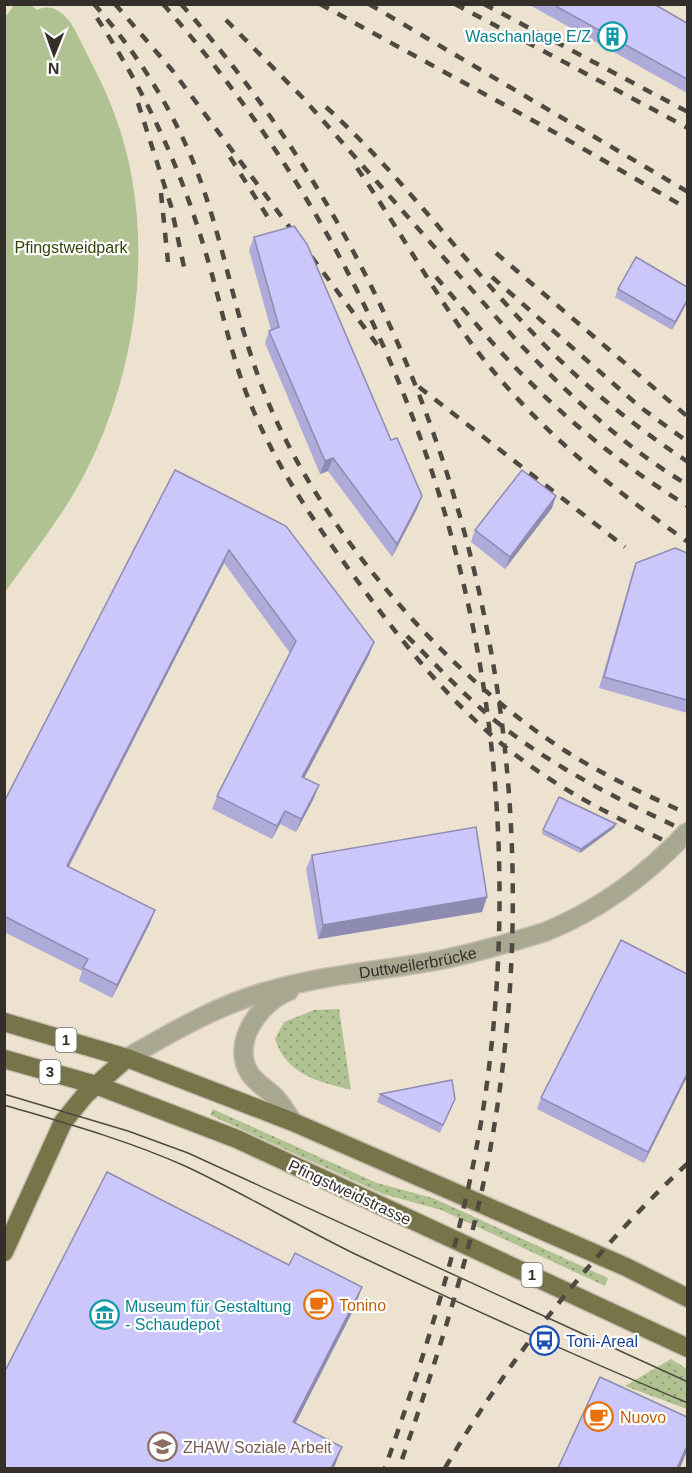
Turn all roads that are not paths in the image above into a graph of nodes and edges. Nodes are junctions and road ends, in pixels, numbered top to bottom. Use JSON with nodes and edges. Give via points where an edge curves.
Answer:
{"nodes":[{"id":1,"x":687,"y":831,"type":"edge"},
{"id":2,"x":327,"y":977,"type":"junction"},
{"id":3,"x":4,"y":1022,"type":"edge"},
{"id":4,"x":128,"y":1058,"type":"junction"},
{"id":5,"x":4,"y":1059,"type":"edge"},
{"id":6,"x":96,"y":1085,"type":"junction"},
{"id":7,"x":293,"y":1122,"type":"junction"},
{"id":8,"x":4,"y":1252,"type":"edge"},
{"id":9,"x":687,"y":1298,"type":"edge"},
{"id":10,"x":687,"y":1348,"type":"edge"}],
"edges":[{"from":1,"to":2,"type":"street","name":"Duttweilerbrücke","bridge":true,"via":[[647,872],[567,923],[435,961]]},
{"from":2,"to":4,"type":"street","name":"Duttweilerbrücke","via":[[237,1001]]},
{"from":2,"to":7,"type":"street","via":[[279,995],[266,1005],[251,1025],[246,1041],[245,1058],[251,1075],[277,1098]]},
{"from":3,"to":4,"type":"main road","number":"1"},
{"from":4,"to":6,"type":"main road"},
{"from":4,"to":7,"type":"main road","number":"1"},
{"from":5,"to":6,"type":"main road","name":"Pfingstweidstrasse","number":"3"},
{"from":6,"to":8,"type":"main road","via":[[63,1122]]},
{"from":6,"to":10,"type":"main road","name":"Pfingstweidstrasse","number":"1","via":[[237,1139]]},
{"from":7,"to":9,"type":"main road","number":"1"}]}
